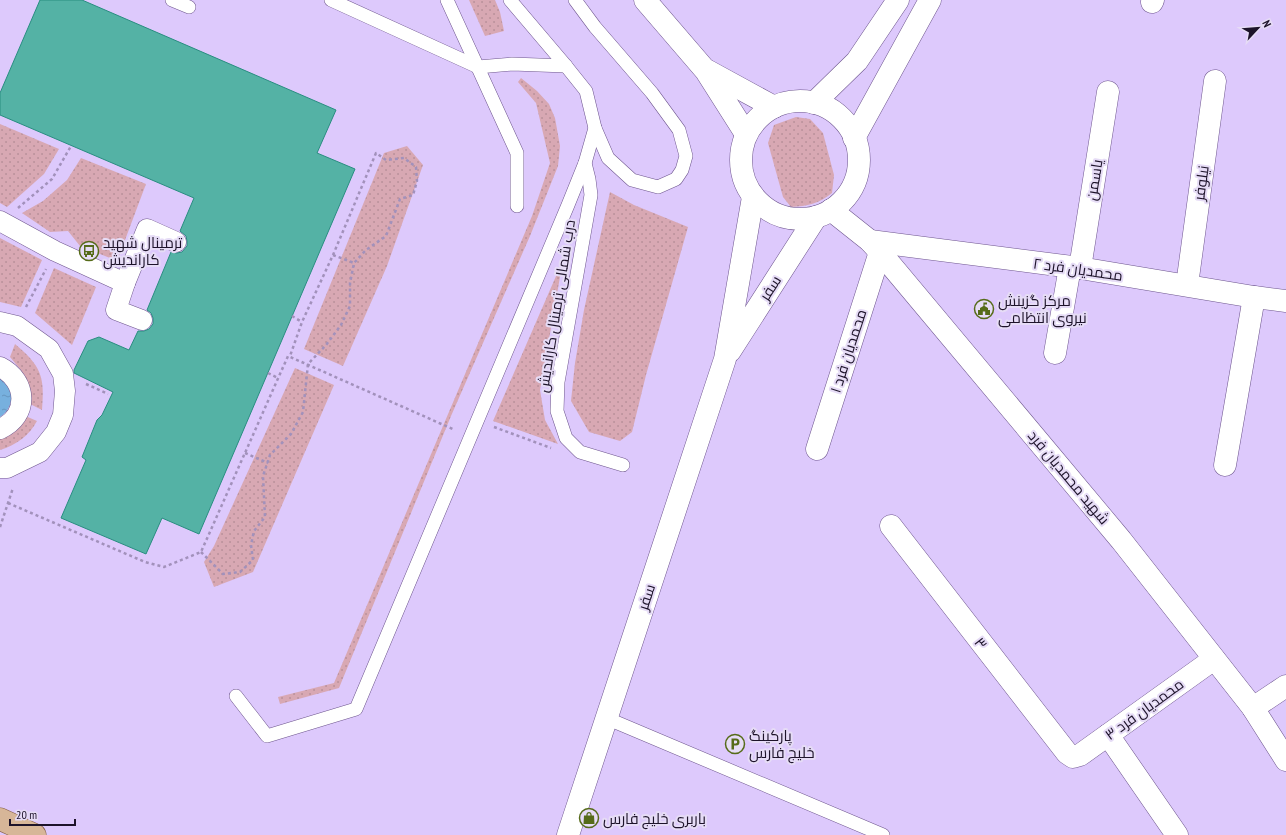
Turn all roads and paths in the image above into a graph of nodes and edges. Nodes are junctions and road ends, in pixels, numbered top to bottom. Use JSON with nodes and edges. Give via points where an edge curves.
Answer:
{"nodes":[{"id":1,"x":172,"y":0,"type":"edge"},
{"id":2,"x":331,"y":0,"type":"edge"},
{"id":3,"x":447,"y":0,"type":"edge"},
{"id":4,"x":510,"y":0,"type":"edge"},
{"id":5,"x":575,"y":0,"type":"edge"},
{"id":6,"x":645,"y":0,"type":"edge"},
{"id":7,"x":898,"y":0,"type":"edge"},
{"id":8,"x":930,"y":0,"type":"edge"},
{"id":9,"x":189,"y":7,"type":"dead end"},
{"id":10,"x":566,"y":66,"type":"junction"},
{"id":11,"x":478,"y":67,"type":"junction"},
{"id":12,"x":706,"y":71,"type":"junction"},
{"id":13,"x":1215,"y":81,"type":"dead end"},
{"id":14,"x":1108,"y":92,"type":"dead end"},
{"id":15,"x":814,"y":103,"type":"junction"},
{"id":16,"x":774,"y":107,"type":"junction"},
{"id":17,"x":595,"y":128,"type":"junction"},
{"id":18,"x":746,"y":134,"type":"junction"},
{"id":19,"x":854,"y":138,"type":"junction"},
{"id":20,"x":71,"y":146,"type":"dead end"},
{"id":21,"x":585,"y":163,"type":"junction"},
{"id":22,"x":753,"y":197,"type":"junction"},
{"id":23,"x":517,"y":206,"type":"dead end"},
{"id":24,"x":824,"y":214,"type":"junction"},
{"id":25,"x":8,"y":215,"type":"edge"},
{"id":26,"x":176,"y":242,"type":"dead end"},
{"id":27,"x":875,"y":247,"type":"junction"},
{"id":28,"x":55,"y":251,"type":"junction"},
{"id":29,"x":333,"y":255,"type":"junction"},
{"id":30,"x":354,"y":263,"type":"junction"},
{"id":31,"x":1075,"y":268,"type":"junction"},
{"id":32,"x":125,"y":283,"type":"junction"},
{"id":33,"x":1187,"y":285,"type":"junction"},
{"id":34,"x":1254,"y":298,"type":"junction"},
{"id":35,"x":1286,"y":301,"type":"edge"},
{"id":36,"x":292,"y":316,"type":"dead end"},
{"id":37,"x":142,"y":320,"type":"dead end"},
{"id":38,"x":302,"y":322,"type":"junction"},
{"id":39,"x":9,"y":324,"type":"edge"},
{"id":40,"x":1055,"y":352,"type":"dead end"},
{"id":41,"x":290,"y":356,"type":"junction"},
{"id":42,"x":725,"y":359,"type":"junction"},
{"id":43,"x":308,"y":364,"type":"junction"},
{"id":44,"x":0,"y":367,"type":"edge"},
{"id":45,"x":268,"y":373,"type":"dead end"},
{"id":46,"x":278,"y":378,"type":"junction"},
{"id":47,"x":0,"y":428,"type":"edge"},
{"id":48,"x":470,"y":437,"type":"junction"},
{"id":49,"x":816,"y":449,"type":"dead end"},
{"id":50,"x":580,"y":452,"type":"junction"},
{"id":51,"x":245,"y":453,"type":"junction"},
{"id":52,"x":22,"y":461,"type":"junction"},
{"id":53,"x":268,"y":463,"type":"junction"},
{"id":54,"x":623,"y":465,"type":"dead end"},
{"id":55,"x":1225,"y":465,"type":"dead end"},
{"id":56,"x":0,"y":468,"type":"edge"},
{"id":57,"x":8,"y":503,"type":"junction"},
{"id":58,"x":891,"y":526,"type":"dead end"},
{"id":59,"x":0,"y":527,"type":"edge"},
{"id":60,"x":201,"y":552,"type":"junction"},
{"id":61,"x":1214,"y":659,"type":"junction"},
{"id":62,"x":1286,"y":686,"type":"edge"},
{"id":63,"x":236,"y":696,"type":"dead end"},
{"id":64,"x":1253,"y":708,"type":"junction"},
{"id":65,"x":606,"y":718,"type":"junction"},
{"id":66,"x":1108,"y":735,"type":"junction"},
{"id":67,"x":1073,"y":758,"type":"joint"},
{"id":68,"x":1286,"y":760,"type":"edge"},
{"id":69,"x":0,"y":819,"type":"edge"},
{"id":70,"x":35,"y":835,"type":"edge"},
{"id":71,"x":568,"y":835,"type":"edge"},
{"id":72,"x":883,"y":835,"type":"edge"},
{"id":73,"x":1176,"y":835,"type":"edge"}],
"edges":[{"from":1,"to":9,"type":"lane"},
{"from":2,"to":11,"type":"lane"},
{"from":3,"to":11,"type":"lane"},
{"from":4,"to":10,"type":"lane"},
{"from":5,"to":17,"type":"lane","via":[[652,93],[679,130],[686,156],[682,170],[676,179],[658,187],[632,180],[608,158]]},
{"from":6,"to":12,"type":"street"},
{"from":7,"to":15,"type":"street","via":[[856,61]]},
{"from":8,"to":19,"type":"street"},
{"from":10,"to":11,"type":"lane","via":[[512,64]]},
{"from":10,"to":17,"type":"lane","via":[[586,91]]},
{"from":11,"to":23,"type":"lane","via":[[517,153]]},
{"from":12,"to":16,"type":"street"},
{"from":12,"to":18,"type":"street"},
{"from":13,"to":33,"type":"street","name":"نیلوفر"},
{"from":14,"to":31,"type":"street","name":"یاسمن"},
{"from":15,"to":16,"type":"street","via":[[794,101]]},
{"from":15,"to":19,"type":"street","via":[[838,115]]},
{"from":16,"to":18,"type":"street","via":[[758,118]]},
{"from":17,"to":21,"type":"lane"},
{"from":18,"to":22,"type":"street","via":[[740,166]]},
{"from":19,"to":24,"type":"street","via":[[858,154],[858,171],[853,186],[843,200]]},
{"from":20,"to":25,"type":"path","via":[[52,179]]},
{"from":21,"to":48,"type":"lane"},
{"from":21,"to":50,"type":"lane","name":"درب شمالی ترمینال کاراندیش","via":[[591,195],[558,382],[556,411],[566,438]]},
{"from":22,"to":24,"type":"street","via":[[775,214],[788,218],[802,220]]},
{"from":22,"to":42,"type":"street","name":"سفر"},
{"from":24,"to":27,"type":"street","name":"شهید محمدیان فرد"},
{"from":24,"to":42,"type":"street","name":"سفر"},
{"from":25,"to":28,"type":"street"},
{"from":26,"to":32,"type":"street","via":[[147,229]]},
{"from":27,"to":31,"type":"street","name":"۲ محمدیان فرد"},
{"from":27,"to":49,"type":"street","name":"۱ محمدیان فرد"},
{"from":27,"to":61,"type":"street","name":"شهید محمدیان فرد","via":[[1121,540]]},
{"from":28,"to":32,"type":"street"},
{"from":28,"to":39,"type":"path"},
{"from":29,"to":30,"type":"path"},
{"from":29,"to":30,"type":"path","via":[[376,153],[386,160],[404,158],[416,166],[417,181],[412,195],[400,199],[386,236],[366,250]]},
{"from":29,"to":38,"type":"path"},
{"from":30,"to":43,"type":"path","via":[[350,283],[350,306],[326,345]]},
{"from":31,"to":33,"type":"street","name":"۲ محمدیان فرد"},
{"from":31,"to":40,"type":"street","name":"یاسمن"},
{"from":32,"to":37,"type":"street","via":[[116,310]]},
{"from":33,"to":34,"type":"street","name":"۲ محمدیان فرد"},
{"from":34,"to":35,"type":"street","name":"۲ محمدیان فرد"},
{"from":34,"to":55,"type":"street"},
{"from":36,"to":38,"type":"path"},
{"from":38,"to":41,"type":"path"},
{"from":39,"to":52,"type":"street","via":[[50,349],[63,374],[65,391],[62,415],[56,432],[40,452]]},
{"from":41,"to":43,"type":"path"},
{"from":41,"to":46,"type":"path"},
{"from":42,"to":65,"type":"street","name":"سفر"},
{"from":43,"to":48,"type":"path"},
{"from":43,"to":53,"type":"path","via":[[303,412],[291,434],[270,455]]},
{"from":44,"to":47,"type":"street","via":[[17,381],[22,402],[20,411],[14,419]]},
{"from":45,"to":46,"type":"path"},
{"from":46,"to":51,"type":"path"},
{"from":48,"to":50,"type":"path","via":[[490,426],[565,454]]},
{"from":48,"to":63,"type":"lane","via":[[356,709],[267,736]]},
{"from":50,"to":54,"type":"lane","name":"درب شمالی ترمینال کاراندیش"},
{"from":51,"to":53,"type":"path"},
{"from":51,"to":60,"type":"path"},
{"from":52,"to":56,"type":"street","via":[[7,468]]},
{"from":52,"to":57,"type":"path"},
{"from":53,"to":60,"type":"path","via":[[263,476],[265,517],[254,531],[251,544],[253,560],[240,572],[223,574]]},
{"from":57,"to":59,"type":"path"},
{"from":57,"to":60,"type":"path","via":[[145,562],[164,567]]},
{"from":58,"to":67,"type":"street","name":"۳"},
{"from":61,"to":64,"type":"street","name":"شهید محمدیان فرد"},
{"from":61,"to":66,"type":"street","name":"۳ محمدیان فرد"},
{"from":62,"to":64,"type":"street"},
{"from":64,"to":68,"type":"street","name":"شهید محمدیان فرد"},
{"from":65,"to":71,"type":"street","name":"سفر"},
{"from":65,"to":72,"type":"lane"},
{"from":66,"to":67,"type":"street","name":"۳ محمدیان فرد"},
{"from":66,"to":73,"type":"street"},
{"from":69,"to":70,"type":"main road"}]}
